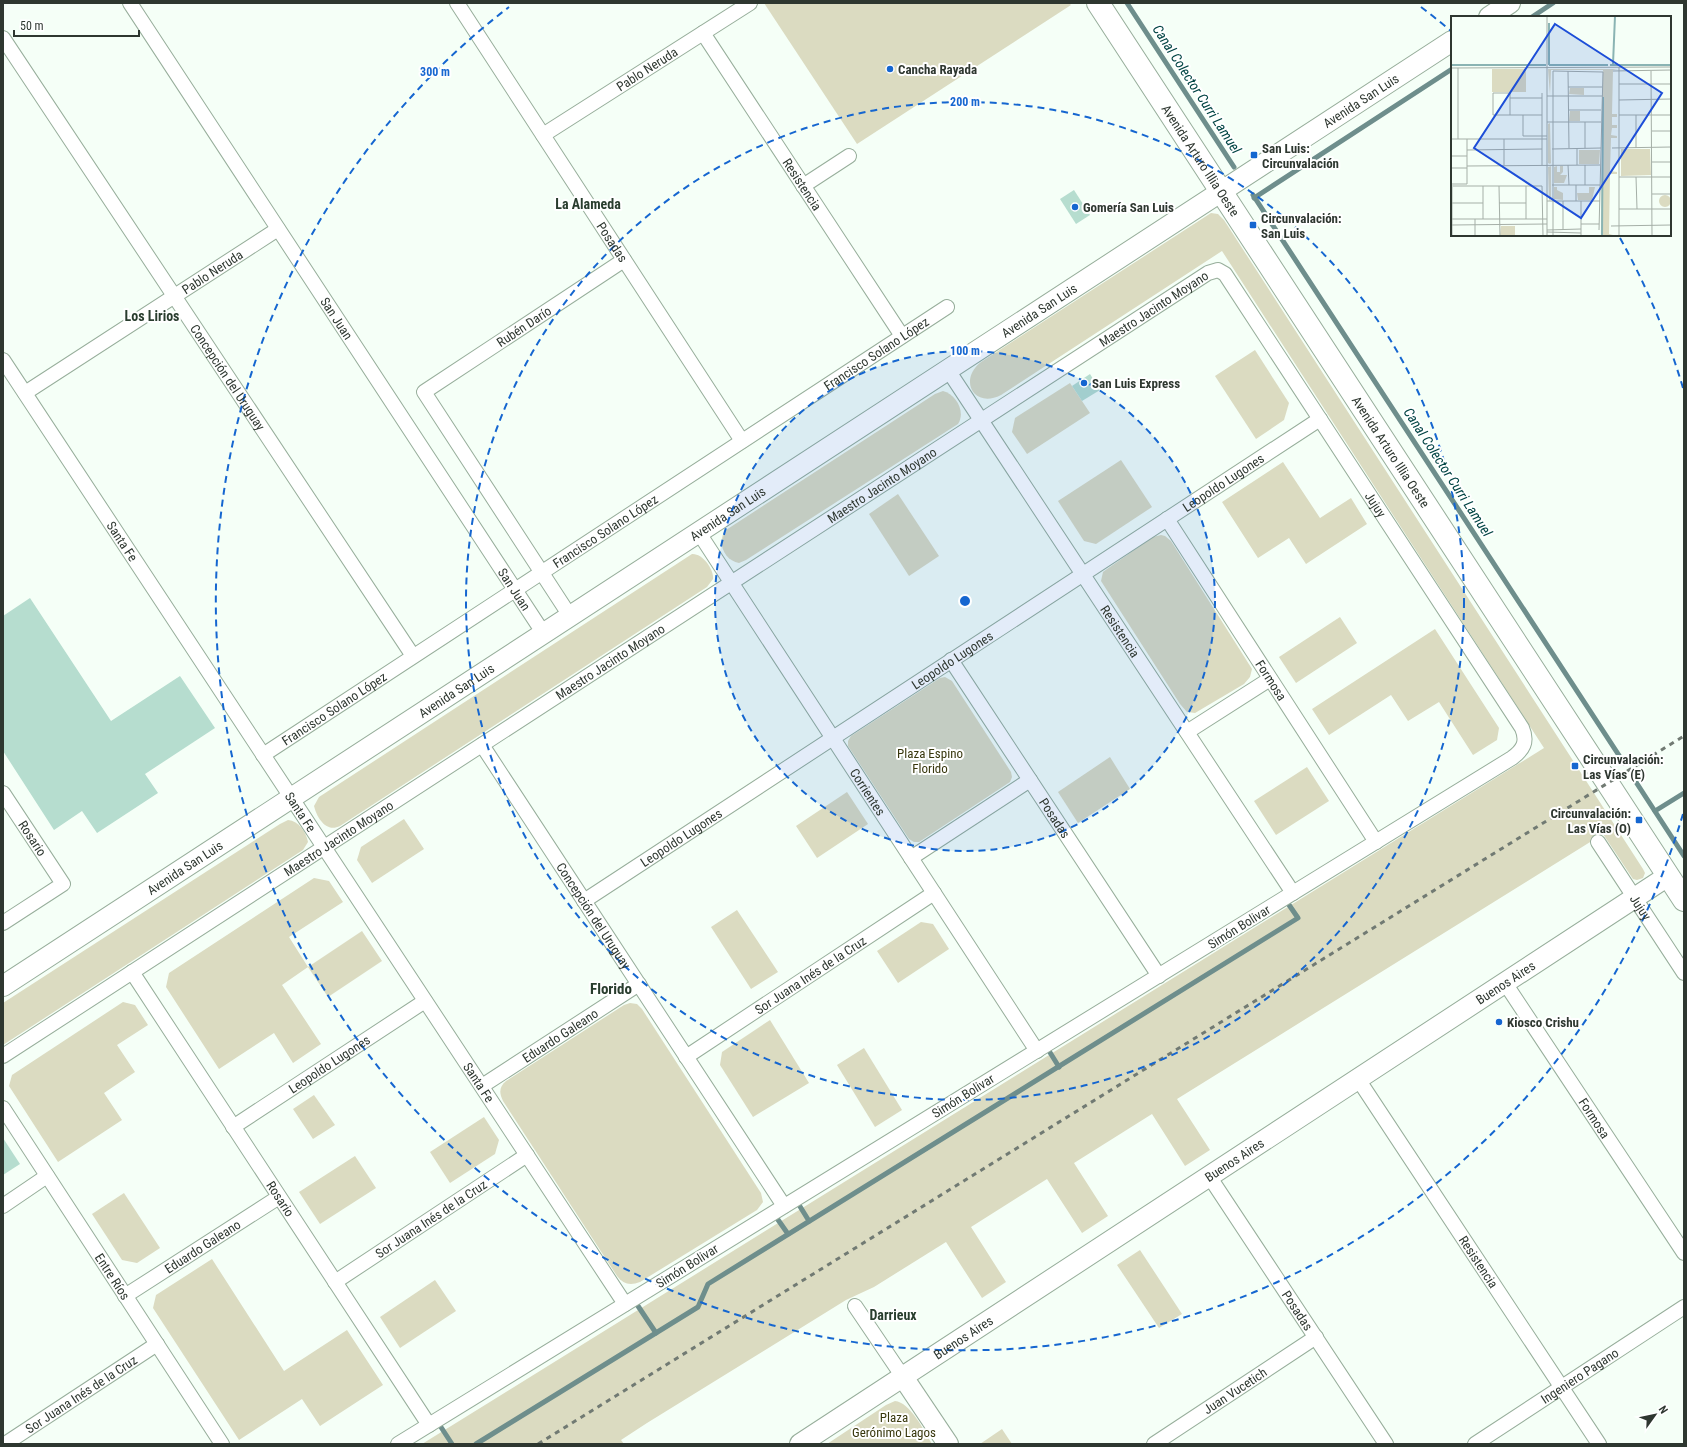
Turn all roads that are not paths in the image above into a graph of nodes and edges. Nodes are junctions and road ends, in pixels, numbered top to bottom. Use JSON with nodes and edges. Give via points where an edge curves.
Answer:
{"nodes":[{"id":1,"x":130,"y":3,"type":"edge"},
{"id":2,"x":457,"y":3,"type":"edge"},
{"id":3,"x":750,"y":3,"type":"edge"},
{"id":4,"x":1098,"y":3,"type":"edge"},
{"id":5,"x":1510,"y":3,"type":"edge"},
{"id":6,"x":1490,"y":16,"type":"edge"},
{"id":7,"x":703,"y":33,"type":"junction"},
{"id":8,"x":3,"y":38,"type":"edge"},
{"id":9,"x":1451,"y":42,"type":"edge"},
{"id":10,"x":543,"y":135,"type":"junction"},
{"id":11,"x":849,"y":156,"type":"dead end"},
{"id":12,"x":803,"y":186,"type":"junction"},
{"id":13,"x":1222,"y":192,"type":"junction"},
{"id":14,"x":278,"y":229,"type":"junction"},
{"id":15,"x":624,"y":260,"type":"junction"},
{"id":16,"x":1218,"y":270,"type":"joint"},
{"id":17,"x":174,"y":296,"type":"junction"},
{"id":18,"x":947,"y":307,"type":"dead end"},
{"id":19,"x":902,"y":336,"type":"junction"},
{"id":20,"x":3,"y":360,"type":"edge"},
{"id":21,"x":948,"y":370,"type":"junction"},
{"id":22,"x":25,"y":393,"type":"junction"},
{"id":23,"x":1320,"y":419,"type":"junction"},
{"id":24,"x":981,"y":420,"type":"junction"},
{"id":25,"x":742,"y":441,"type":"junction"},
{"id":26,"x":1167,"y":519,"type":"junction"},
{"id":27,"x":699,"y":533,"type":"junction"},
{"id":28,"x":542,"y":572,"type":"junction"},
{"id":29,"x":1083,"y":574,"type":"junction"},
{"id":30,"x":732,"y":582,"type":"junction"},
{"id":31,"x":515,"y":590,"type":"junction"},
{"id":32,"x":570,"y":616,"type":"junction"},
{"id":33,"x":544,"y":634,"type":"junction"},
{"id":34,"x":413,"y":656,"type":"junction"},
{"id":35,"x":951,"y":660,"type":"junction"},
{"id":36,"x":1270,"y":679,"type":"junction"},
{"id":37,"x":1187,"y":732,"type":"junction"},
{"id":38,"x":833,"y":738,"type":"junction"},
{"id":39,"x":482,"y":745,"type":"junction"},
{"id":40,"x":1524,"y":745,"type":"joint"},
{"id":41,"x":263,"y":755,"type":"junction"},
{"id":42,"x":1030,"y":780,"type":"junction"},
{"id":43,"x":3,"y":793,"type":"edge"},
{"id":44,"x":292,"y":798,"type":"junction"},
{"id":45,"x":1376,"y":842,"type":"junction"},
{"id":46,"x":1598,"y":842,"type":"dead end"},
{"id":47,"x":324,"y":847,"type":"junction"},
{"id":48,"x":911,"y":858,"type":"junction"},
{"id":49,"x":1668,"y":876,"type":"junction"},
{"id":50,"x":934,"y":893,"type":"junction"},
{"id":51,"x":1293,"y":893,"type":"junction"},
{"id":52,"x":1635,"y":898,"type":"junction"},
{"id":53,"x":1684,"y":900,"type":"edge"},
{"id":54,"x":584,"y":901,"type":"junction"},
{"id":55,"x":3,"y":923,"type":"edge"},
{"id":56,"x":132,"y":972,"type":"junction"},
{"id":57,"x":1684,"y":973,"type":"edge"},
{"id":58,"x":1159,"y":976,"type":"junction"},
{"id":59,"x":1505,"y":983,"type":"junction"},
{"id":60,"x":639,"y":984,"type":"junction"},
{"id":61,"x":3,"y":986,"type":"edge"},
{"id":62,"x":425,"y":1001,"type":"junction"},
{"id":63,"x":1037,"y":1051,"type":"junction"},
{"id":64,"x":3,"y":1056,"type":"edge"},
{"id":65,"x":686,"y":1056,"type":"junction"},
{"id":66,"x":1358,"y":1079,"type":"junction"},
{"id":67,"x":482,"y":1086,"type":"junction"},
{"id":68,"x":3,"y":1108,"type":"edge"},
{"id":69,"x":233,"y":1127,"type":"junction"},
{"id":70,"x":527,"y":1155,"type":"junction"},
{"id":71,"x":47,"y":1176,"type":"junction"},
{"id":72,"x":1209,"y":1176,"type":"junction"},
{"id":73,"x":279,"y":1197,"type":"junction"},
{"id":74,"x":3,"y":1206,"type":"edge"},
{"id":75,"x":784,"y":1206,"type":"junction"},
{"id":76,"x":1684,"y":1253,"type":"edge"},
{"id":77,"x":335,"y":1282,"type":"junction"},
{"id":78,"x":125,"y":1296,"type":"junction"},
{"id":79,"x":625,"y":1304,"type":"junction"},
{"id":80,"x":855,"y":1306,"type":"dead end"},
{"id":81,"x":1684,"y":1307,"type":"edge"},
{"id":82,"x":1316,"y":1337,"type":"junction"},
{"id":83,"x":157,"y":1344,"type":"junction"},
{"id":84,"x":903,"y":1377,"type":"junction"},
{"id":85,"x":1562,"y":1387,"type":"junction"},
{"id":86,"x":429,"y":1426,"type":"junction"},
{"id":87,"x":5,"y":1444,"type":"edge"},
{"id":88,"x":222,"y":1444,"type":"edge"},
{"id":89,"x":398,"y":1444,"type":"edge"},
{"id":90,"x":800,"y":1444,"type":"edge"},
{"id":91,"x":948,"y":1444,"type":"edge"},
{"id":92,"x":1154,"y":1444,"type":"edge"},
{"id":93,"x":1386,"y":1444,"type":"edge"},
{"id":94,"x":1475,"y":1444,"type":"edge"},
{"id":95,"x":1599,"y":1444,"type":"edge"}],
"edges":[{"from":1,"to":14,"type":"street","name":"San Juan"},
{"from":2,"to":10,"type":"street","name":"Posadas"},
{"from":3,"to":7,"type":"street","name":"Pablo Neruda"},
{"from":4,"to":13,"type":"main road","name":"Avenida Arturo Illia Oeste"},
{"from":5,"to":6,"type":"main road"},
{"from":7,"to":10,"type":"street","name":"Pablo Neruda"},
{"from":7,"to":12,"type":"street","name":"Resistencia"},
{"from":8,"to":17,"type":"street","name":"Concepción del Uruguay"},
{"from":9,"to":13,"type":"main road","name":"Avenida San Luis"},
{"from":10,"to":15,"type":"street","name":"Posadas"},
{"from":11,"to":12,"type":"street"},
{"from":12,"to":19,"type":"street","name":"Resistencia"},
{"from":13,"to":21,"type":"main road","name":"Avenida San Luis"},
{"from":13,"to":49,"type":"main road","name":"Avenida Arturo Illia Oeste"},
{"from":14,"to":17,"type":"street","name":"Pablo Neruda"},
{"from":14,"to":31,"type":"street","name":"San Juan"},
{"from":15,"to":25,"type":"street","name":"Posadas"},
{"from":15,"to":28,"type":"street","name":"Rubén Darío","via":[[424,392]]},
{"from":16,"to":23,"type":"street","name":"Jujuy","via":[[1228,277]]},
{"from":16,"to":24,"type":"street","name":"Maestro Jacinto Moyano","via":[[1208,273]]},
{"from":17,"to":22,"type":"street","name":"Pablo Neruda"},
{"from":17,"to":34,"type":"street","name":"Concepción del Uruguay"},
{"from":18,"to":19,"type":"street","name":"Francisco Solano López"},
{"from":19,"to":25,"type":"street","name":"Francisco Solano López"},
{"from":20,"to":22,"type":"street","name":"Santa Fe"},
{"from":21,"to":24,"type":"street","name":"Resistencia"},
{"from":21,"to":27,"type":"main road","name":"Avenida San Luis"},
{"from":22,"to":41,"type":"street","name":"Santa Fe"},
{"from":23,"to":26,"type":"street","name":"Leopoldo Lugones"},
{"from":23,"to":40,"type":"street","name":"Jujuy","via":[[1522,728]]},
{"from":24,"to":29,"type":"street","name":"Resistencia"},
{"from":24,"to":30,"type":"street","name":"Maestro Jacinto Moyano"},
{"from":25,"to":28,"type":"street","name":"Francisco Solano López"},
{"from":26,"to":29,"type":"street","name":"Leopoldo Lugones"},
{"from":26,"to":36,"type":"street","name":"Formosa"},
{"from":27,"to":30,"type":"street","name":"Corrientes"},
{"from":27,"to":32,"type":"main road","name":"Avenida San Luis"},
{"from":28,"to":31,"type":"street","name":"Francisco Solano López"},
{"from":28,"to":32,"type":"street"},
{"from":29,"to":35,"type":"street","name":"Leopoldo Lugones"},
{"from":29,"to":37,"type":"street","name":"Resistencia"},
{"from":30,"to":38,"type":"street","name":"Corrientes"},
{"from":30,"to":39,"type":"street","name":"Maestro Jacinto Moyano"},
{"from":31,"to":33,"type":"street","name":"San Juan"},
{"from":31,"to":34,"type":"street","name":"Francisco Solano López"},
{"from":32,"to":33,"type":"main road","name":"Avenida San Luis"},
{"from":33,"to":44,"type":"main road","name":"Avenida San Luis"},
{"from":34,"to":41,"type":"street","name":"Francisco Solano López"},
{"from":35,"to":38,"type":"street","name":"Leopoldo Lugones"},
{"from":35,"to":42,"type":"street","name":"Posadas"},
{"from":36,"to":37,"type":"street"},
{"from":36,"to":45,"type":"street","name":"Formosa"},
{"from":37,"to":51,"type":"street","name":"Resistencia"},
{"from":38,"to":48,"type":"street","name":"Corrientes"},
{"from":38,"to":54,"type":"street","name":"Leopoldo Lugones"},
{"from":39,"to":47,"type":"street","name":"Maestro Jacinto Moyano"},
{"from":39,"to":54,"type":"street","name":"Concepción del Uruguay"},
{"from":40,"to":45,"type":"street","name":"Simón Bolivar","via":[[1512,758]]},
{"from":41,"to":44,"type":"street","name":"Santa Fe"},
{"from":42,"to":48,"type":"street"},
{"from":42,"to":58,"type":"street","name":"Posadas"},
{"from":43,"to":55,"type":"street","name":"Rosario","via":[[62,884]]},
{"from":44,"to":47,"type":"street","name":"Santa Fe"},
{"from":44,"to":61,"type":"main road","name":"Avenida San Luis"},
{"from":45,"to":51,"type":"street","name":"Simón Bolivar"},
{"from":46,"to":52,"type":"street","name":"Jujuy"},
{"from":47,"to":56,"type":"street","name":"Maestro Jacinto Moyano"},
{"from":47,"to":62,"type":"street","name":"Santa Fe"},
{"from":48,"to":50,"type":"street","name":"Corrientes"},
{"from":49,"to":52,"type":"main road","name":"Buenos Aires"},
{"from":49,"to":53,"type":"main road","name":"Avenida Arturo Illia Oeste"},
{"from":50,"to":63,"type":"street","name":"Corrientes"},
{"from":50,"to":65,"type":"street","name":"Sor Juana Inés de la Cruz"},
{"from":51,"to":58,"type":"street","name":"Simón Bolivar"},
{"from":52,"to":57,"type":"street","name":"Jujuy"},
{"from":52,"to":59,"type":"main road","name":"Buenos Aires"},
{"from":54,"to":60,"type":"street","name":"Concepción del Uruguay"},
{"from":56,"to":64,"type":"street","name":"Maestro Jacinto Moyano"},
{"from":56,"to":69,"type":"street","name":"Rosario"},
{"from":58,"to":63,"type":"street","name":"Simón Bolivar"},
{"from":59,"to":66,"type":"main road","name":"Buenos Aires"},
{"from":59,"to":76,"type":"street","name":"Formosa"},
{"from":60,"to":65,"type":"street","name":"Concepción del Uruguay"},
{"from":60,"to":67,"type":"street","name":"Eduardo Galeano"},
{"from":62,"to":67,"type":"street","name":"Santa Fe"},
{"from":62,"to":69,"type":"street","name":"Leopoldo Lugones"},
{"from":63,"to":75,"type":"street","name":"Simón Bolivar"},
{"from":65,"to":75,"type":"street","name":"Concepción del Uruguay"},
{"from":66,"to":72,"type":"main road","name":"Buenos Aires"},
{"from":66,"to":85,"type":"street","name":"Resistencia"},
{"from":67,"to":70,"type":"street","name":"Santa Fe"},
{"from":68,"to":71,"type":"street","name":"Entre Ríos"},
{"from":69,"to":73,"type":"street","name":"Rosario"},
{"from":70,"to":77,"type":"street","name":"Sor Juana Inés de la Cruz"},
{"from":70,"to":79,"type":"street","name":"Santa Fe"},
{"from":71,"to":74,"type":"street"},
{"from":71,"to":78,"type":"street","name":"Entre Ríos"},
{"from":72,"to":82,"type":"street","name":"Posadas"},
{"from":72,"to":84,"type":"main road","name":"Buenos Aires"},
{"from":73,"to":77,"type":"street","name":"Rosario"},
{"from":73,"to":78,"type":"street","name":"Eduardo Galeano"},
{"from":75,"to":79,"type":"street","name":"Simón Bolivar"},
{"from":77,"to":86,"type":"street","name":"Rosario"},
{"from":78,"to":83,"type":"street","name":"Entre Ríos"},
{"from":79,"to":86,"type":"street","name":"Simón Bolivar"},
{"from":80,"to":84,"type":"street"},
{"from":81,"to":85,"type":"street","name":"Ingeniero Pagano"},
{"from":82,"to":92,"type":"street","name":"Juan Vucetich"},
{"from":82,"to":93,"type":"street","name":"Posadas"},
{"from":83,"to":87,"type":"street","name":"Sor Juana Inés de la Cruz"},
{"from":83,"to":88,"type":"street","name":"Entre Ríos"},
{"from":84,"to":90,"type":"main road","name":"Buenos Aires"},
{"from":84,"to":91,"type":"main road"},
{"from":85,"to":94,"type":"street","name":"Ingeniero Pagano"},
{"from":85,"to":95,"type":"street","name":"Resistencia"},
{"from":86,"to":89,"type":"street","name":"Simón Bolivar"}]}
